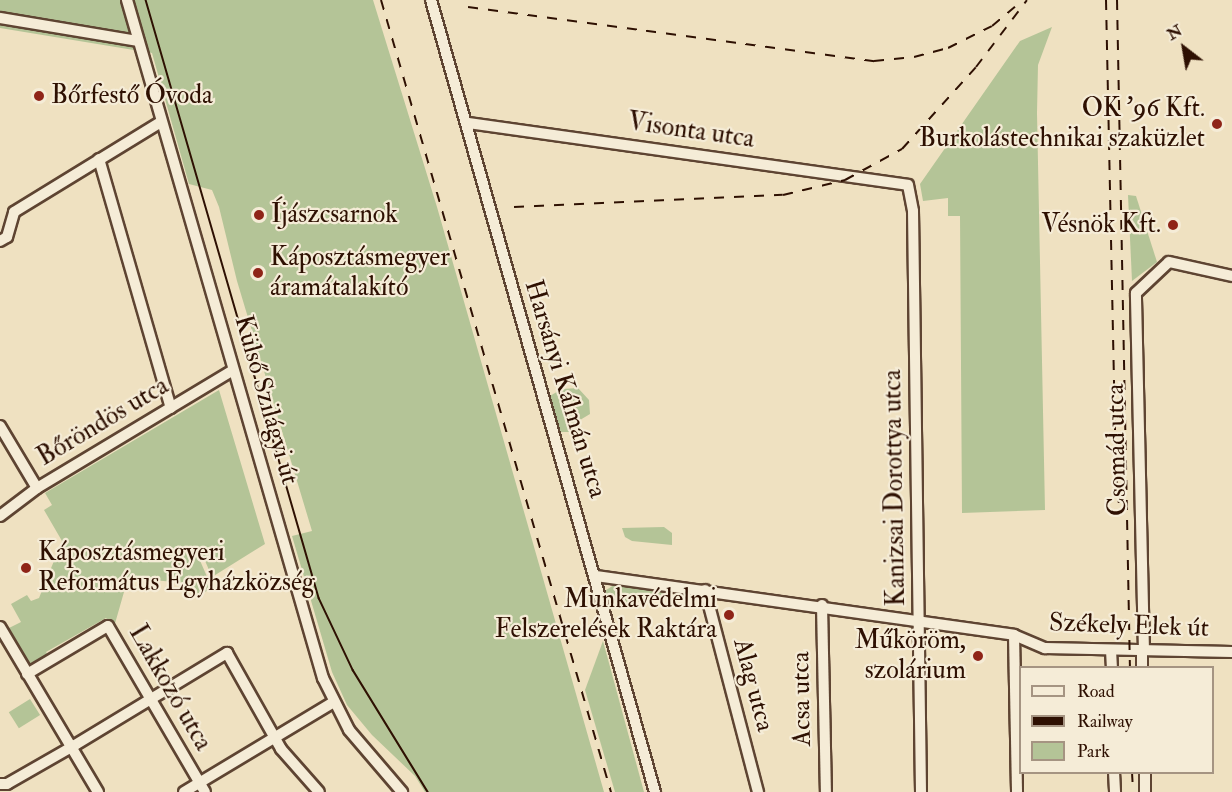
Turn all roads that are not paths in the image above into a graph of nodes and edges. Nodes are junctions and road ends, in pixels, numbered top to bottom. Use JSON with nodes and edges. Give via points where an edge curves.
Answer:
{"nodes":[{"id":1,"x":127,"y":0,"type":"edge"},
{"id":2,"x":431,"y":0,"type":"edge"},
{"id":3,"x":0,"y":18,"type":"edge"},
{"id":4,"x":138,"y":41,"type":"junction"},
{"id":5,"x":161,"y":122,"type":"junction"},
{"id":6,"x":468,"y":123,"type":"junction"},
{"id":7,"x":99,"y":159,"type":"junction"},
{"id":8,"x":908,"y":185,"type":"joint"},
{"id":9,"x":0,"y":242,"type":"edge"},
{"id":10,"x":1232,"y":276,"type":"edge"},
{"id":11,"x":233,"y":370,"type":"junction"},
{"id":12,"x":171,"y":408,"type":"junction"},
{"id":13,"x":0,"y":426,"type":"edge"},
{"id":14,"x":37,"y":488,"type":"junction"},
{"id":15,"x":0,"y":516,"type":"edge"},
{"id":16,"x":596,"y":576,"type":"junction"},
{"id":17,"x":705,"y":590,"type":"junction"},
{"id":18,"x":822,"y":605,"type":"junction"},
{"id":19,"x":920,"y":621,"type":"junction"},
{"id":20,"x":2,"y":631,"type":"edge"},
{"id":21,"x":1014,"y":635,"type":"junction"},
{"id":22,"x":1111,"y":650,"type":"junction"},
{"id":23,"x":1143,"y":651,"type":"junction"},
{"id":24,"x":1232,"y":652,"type":"edge"},
{"id":25,"x":1112,"y":666,"type":"edge"},
{"id":26,"x":1142,"y":666,"type":"edge"},
{"id":27,"x":27,"y":674,"type":"junction"},
{"id":28,"x":153,"y":701,"type":"junction"},
{"id":29,"x":332,"y":703,"type":"junction"},
{"id":30,"x":274,"y":738,"type":"junction"},
{"id":31,"x":72,"y":748,"type":"junction"},
{"id":32,"x":1114,"y":774,"type":"edge"},
{"id":33,"x":1144,"y":774,"type":"edge"},
{"id":34,"x":0,"y":784,"type":"edge"},
{"id":35,"x":202,"y":787,"type":"edge"},
{"id":36,"x":98,"y":792,"type":"edge"},
{"id":37,"x":184,"y":792,"type":"edge"},
{"id":38,"x":319,"y":792,"type":"edge"},
{"id":39,"x":402,"y":792,"type":"edge"},
{"id":40,"x":655,"y":792,"type":"edge"},
{"id":41,"x":758,"y":792,"type":"edge"},
{"id":42,"x":826,"y":792,"type":"edge"},
{"id":43,"x":921,"y":792,"type":"edge"},
{"id":44,"x":1017,"y":792,"type":"edge"},
{"id":45,"x":1115,"y":792,"type":"edge"},
{"id":46,"x":1145,"y":792,"type":"edge"}],
"edges":[{"from":1,"to":4,"type":"street","name":"Külső Szilágyi út"},
{"from":2,"to":6,"type":"street","name":"Harsányi Kálmán utca"},
{"from":3,"to":4,"type":"street"},
{"from":4,"to":5,"type":"street","name":"Külső Szilágyi út"},
{"from":5,"to":7,"type":"street"},
{"from":5,"to":11,"type":"street","name":"Külső Szilágyi út"},
{"from":6,"to":8,"type":"street","name":"Visonta utca"},
{"from":6,"to":16,"type":"street","name":"Harsányi Kálmán utca","via":[[504,264],[521,310]]},
{"from":7,"to":9,"type":"street","via":[[14,212],[7,237]]},
{"from":7,"to":12,"type":"street"},
{"from":8,"to":19,"type":"street","name":"Kanizsai Dorottya utca","via":[[913,211]]},
{"from":10,"to":23,"type":"street","name":"Csomád utca","via":[[1169,262],[1136,292]]},
{"from":11,"to":12,"type":"street","name":"Bőröndös utca"},
{"from":11,"to":29,"type":"street","name":"Külső Szilágyi út"},
{"from":12,"to":14,"type":"street","name":"Bőröndös utca"},
{"from":13,"to":14,"type":"street"},
{"from":14,"to":15,"type":"street","name":"Bőröndös utca"},
{"from":16,"to":17,"type":"street","name":"Székely Elek út"},
{"from":16,"to":40,"type":"street","name":"Harsányi Kálmán utca"},
{"from":17,"to":18,"type":"street","name":"Székely Elek út"},
{"from":17,"to":41,"type":"street","name":"Alag utca"},
{"from":18,"to":19,"type":"street","name":"Székely Elek út"},
{"from":18,"to":42,"type":"street","name":"Acsa utca"},
{"from":19,"to":21,"type":"street","name":"Székely Elek út"},
{"from":19,"to":43,"type":"street","name":"Kanizsai Dorottya utca"},
{"from":20,"to":27,"type":"street"},
{"from":21,"to":22,"type":"street","name":"Székely Elek út","via":[[1045,648]]},
{"from":21,"to":44,"type":"street"},
{"from":22,"to":23,"type":"street","name":"Székely Elek út"},
{"from":22,"to":25,"type":"street"},
{"from":23,"to":24,"type":"street","name":"Székely Elek út"},
{"from":23,"to":26,"type":"street","name":"Csomád utca"},
{"from":27,"to":28,"type":"street","name":"Lakkozó utca","via":[[108,626]]},
{"from":27,"to":31,"type":"street"},
{"from":28,"to":30,"type":"street","via":[[227,653]]},
{"from":28,"to":31,"type":"street"},
{"from":28,"to":35,"type":"street","name":"Lakkozó utca"},
{"from":29,"to":30,"type":"street"},
{"from":29,"to":39,"type":"street","name":"Külső Szilágyi út","via":[[349,730]]},
{"from":30,"to":35,"type":"street"},
{"from":30,"to":38,"type":"street"},
{"from":31,"to":34,"type":"street","via":[[7,784]]},
{"from":31,"to":36,"type":"street"},
{"from":32,"to":45,"type":"street"},
{"from":33,"to":46,"type":"street"},
{"from":35,"to":37,"type":"street"}]}
